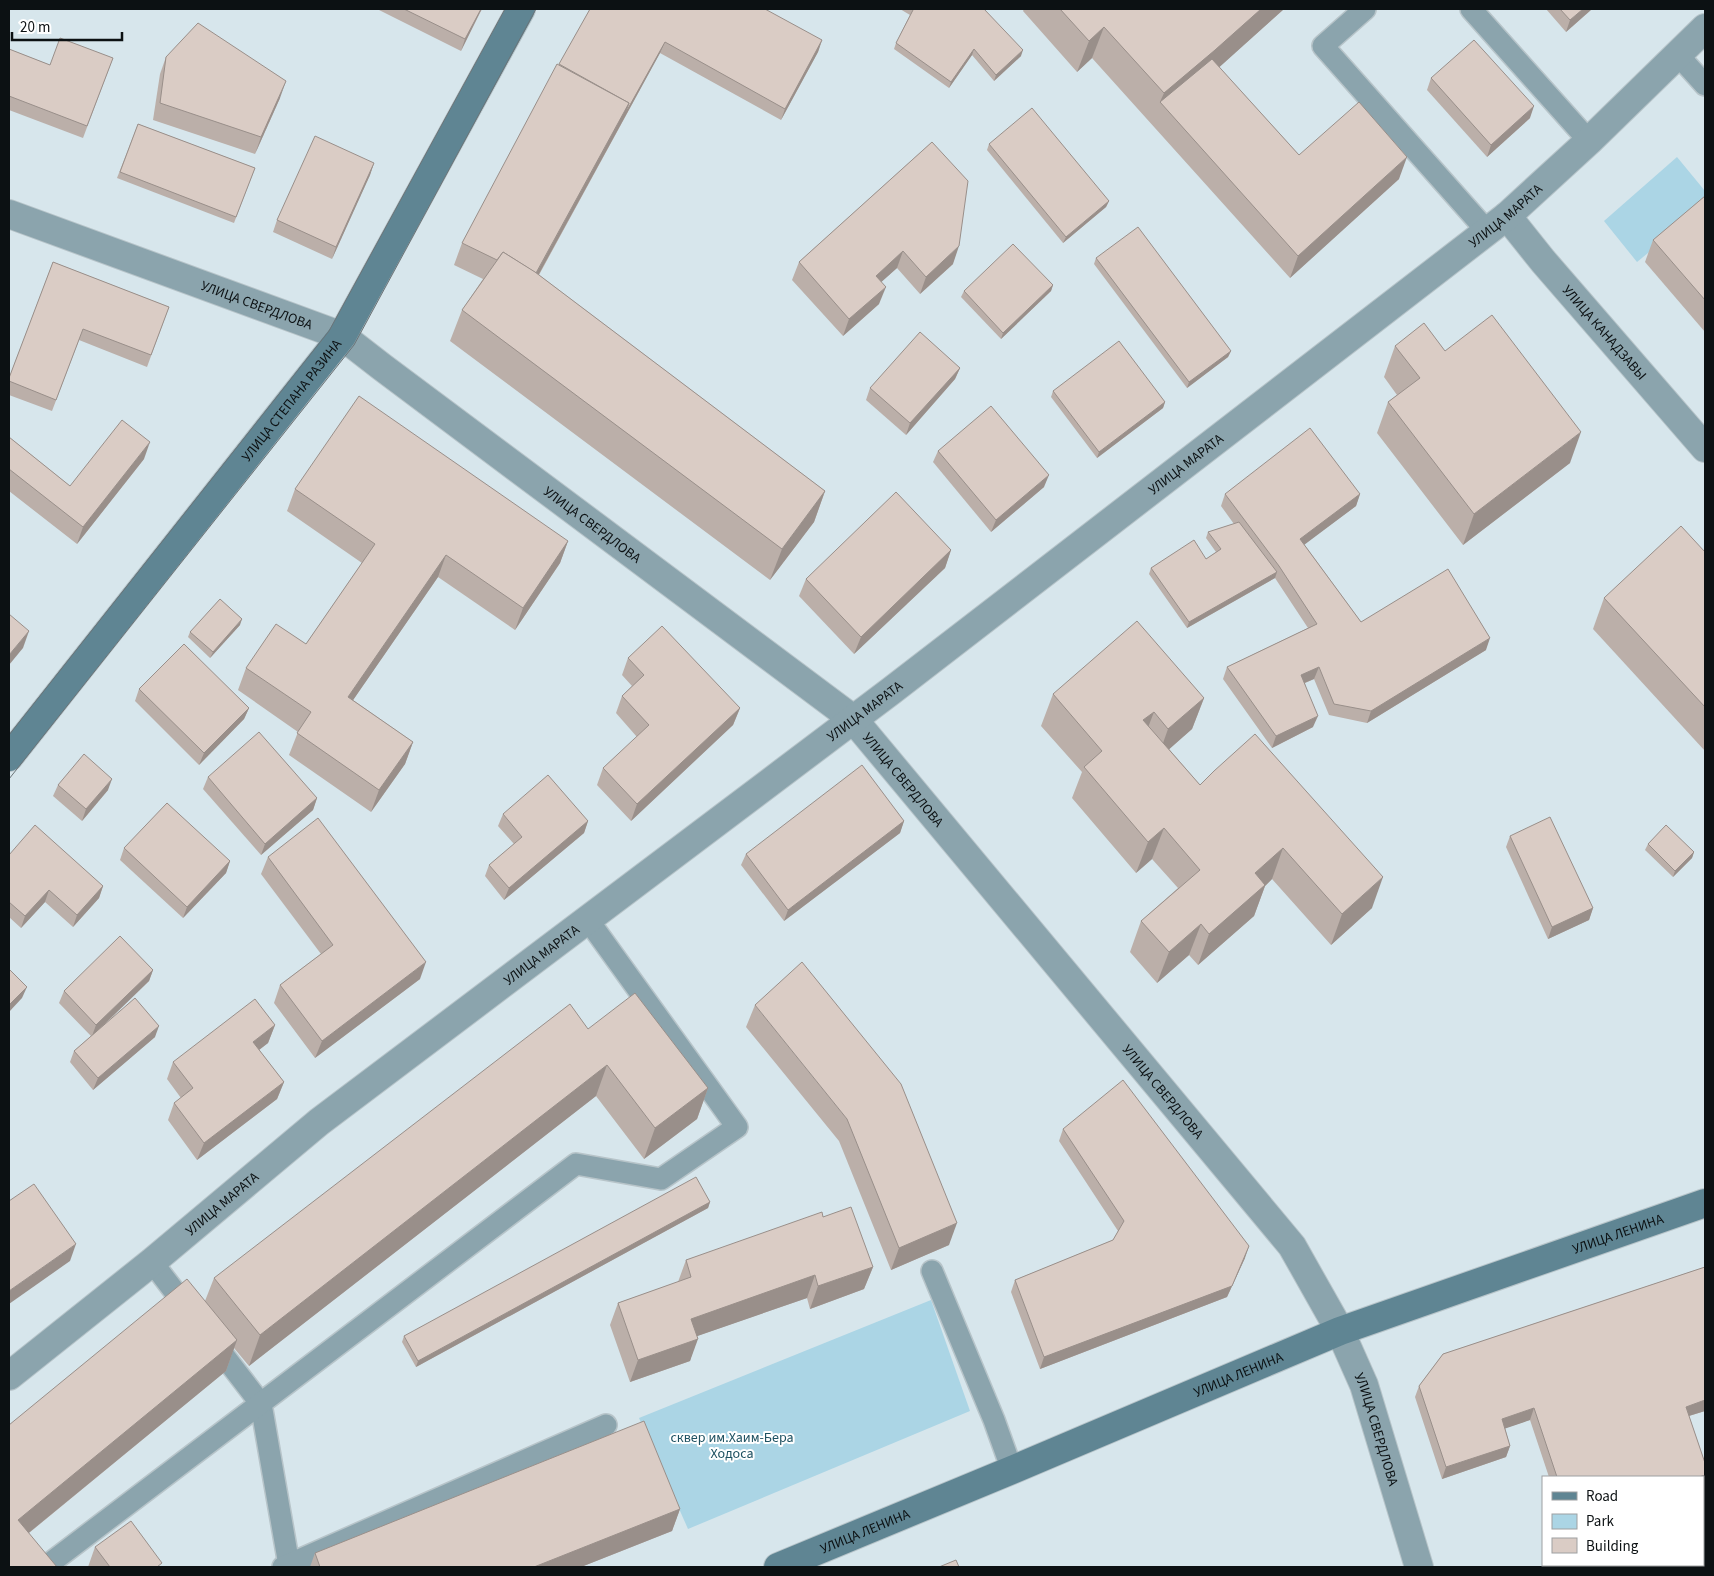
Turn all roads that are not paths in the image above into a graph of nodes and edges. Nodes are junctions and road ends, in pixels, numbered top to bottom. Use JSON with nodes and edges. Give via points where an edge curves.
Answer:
{"nodes":[{"id":1,"x":521,"y":9,"type":"edge"},
{"id":2,"x":1365,"y":9,"type":"edge"},
{"id":3,"x":1471,"y":9,"type":"edge"},
{"id":4,"x":1705,"y":28,"type":"edge"},
{"id":5,"x":1678,"y":55,"type":"junction"},
{"id":6,"x":1705,"y":85,"type":"edge"},
{"id":7,"x":1589,"y":141,"type":"junction"},
{"id":8,"x":9,"y":214,"type":"edge"},
{"id":9,"x":1497,"y":224,"type":"junction"},
{"id":10,"x":342,"y":336,"type":"junction"},
{"id":11,"x":1705,"y":448,"type":"edge"},
{"id":12,"x":853,"y":719,"type":"junction"},
{"id":13,"x":9,"y":757,"type":"edge"},
{"id":14,"x":588,"y":920,"type":"junction"},
{"id":15,"x":1705,"y":1202,"type":"edge"},
{"id":16,"x":152,"y":1262,"type":"junction"},
{"id":17,"x":932,"y":1271,"type":"dead end"},
{"id":18,"x":1340,"y":1331,"type":"junction"},
{"id":19,"x":9,"y":1376,"type":"edge"},
{"id":20,"x":261,"y":1404,"type":"junction"},
{"id":21,"x":606,"y":1426,"type":"dead end"},
{"id":22,"x":1012,"y":1470,"type":"junction"},
{"id":23,"x":286,"y":1566,"type":"edge"},
{"id":24,"x":45,"y":1567,"type":"edge"},
{"id":25,"x":778,"y":1567,"type":"edge"},
{"id":26,"x":1419,"y":1567,"type":"edge"}],
"edges":[{"from":1,"to":10,"type":"main road","name":"УЛИЦА СТЕПАНА РАЗИНА"},
{"from":2,"to":9,"type":"lane","via":[[1323,46]]},
{"from":3,"to":7,"type":"lane"},
{"from":4,"to":5,"type":"street","name":"УЛИЦА МАРАТА"},
{"from":5,"to":6,"type":"lane"},
{"from":5,"to":7,"type":"street","name":"УЛИЦА МАРАТА"},
{"from":7,"to":9,"type":"street","name":"УЛИЦА МАРАТА"},
{"from":8,"to":10,"type":"street","name":"УЛИЦА СВЕРДЛОВА"},
{"from":9,"to":11,"type":"street","name":"УЛИЦА КАНАДЗАВЫ","via":[[1543,261]]},
{"from":9,"to":12,"type":"street","name":"УЛИЦА МАРАТА"},
{"from":10,"to":12,"type":"street","name":"УЛИЦА СВЕРДЛОВА"},
{"from":10,"to":13,"type":"main road","name":"УЛИЦА СТЕПАНА РАЗИНА"},
{"from":12,"to":14,"type":"street","name":"УЛИЦА МАРАТА"},
{"from":12,"to":18,"type":"street","name":"УЛИЦА СВЕРДЛОВА","via":[[1292,1246]]},
{"from":14,"to":16,"type":"street","name":"УЛИЦА МАРАТА","via":[[319,1122]]},
{"from":14,"to":20,"type":"lane","via":[[737,1127],[661,1179],[576,1164]]},
{"from":15,"to":18,"type":"main road","name":"УЛИЦА ЛЕНИНА"},
{"from":16,"to":19,"type":"street","name":"УЛИЦА МАРАТА"},
{"from":16,"to":20,"type":"lane"},
{"from":17,"to":22,"type":"lane"},
{"from":18,"to":22,"type":"main road","name":"УЛИЦА ЛЕНИНА"},
{"from":18,"to":26,"type":"street","name":"УЛИЦА СВЕРДЛОВА","via":[[1364,1384]]},
{"from":20,"to":23,"type":"lane"},
{"from":20,"to":24,"type":"lane"},
{"from":21,"to":23,"type":"lane"},
{"from":22,"to":25,"type":"main road","name":"УЛИЦА ЛЕНИНА"}]}
